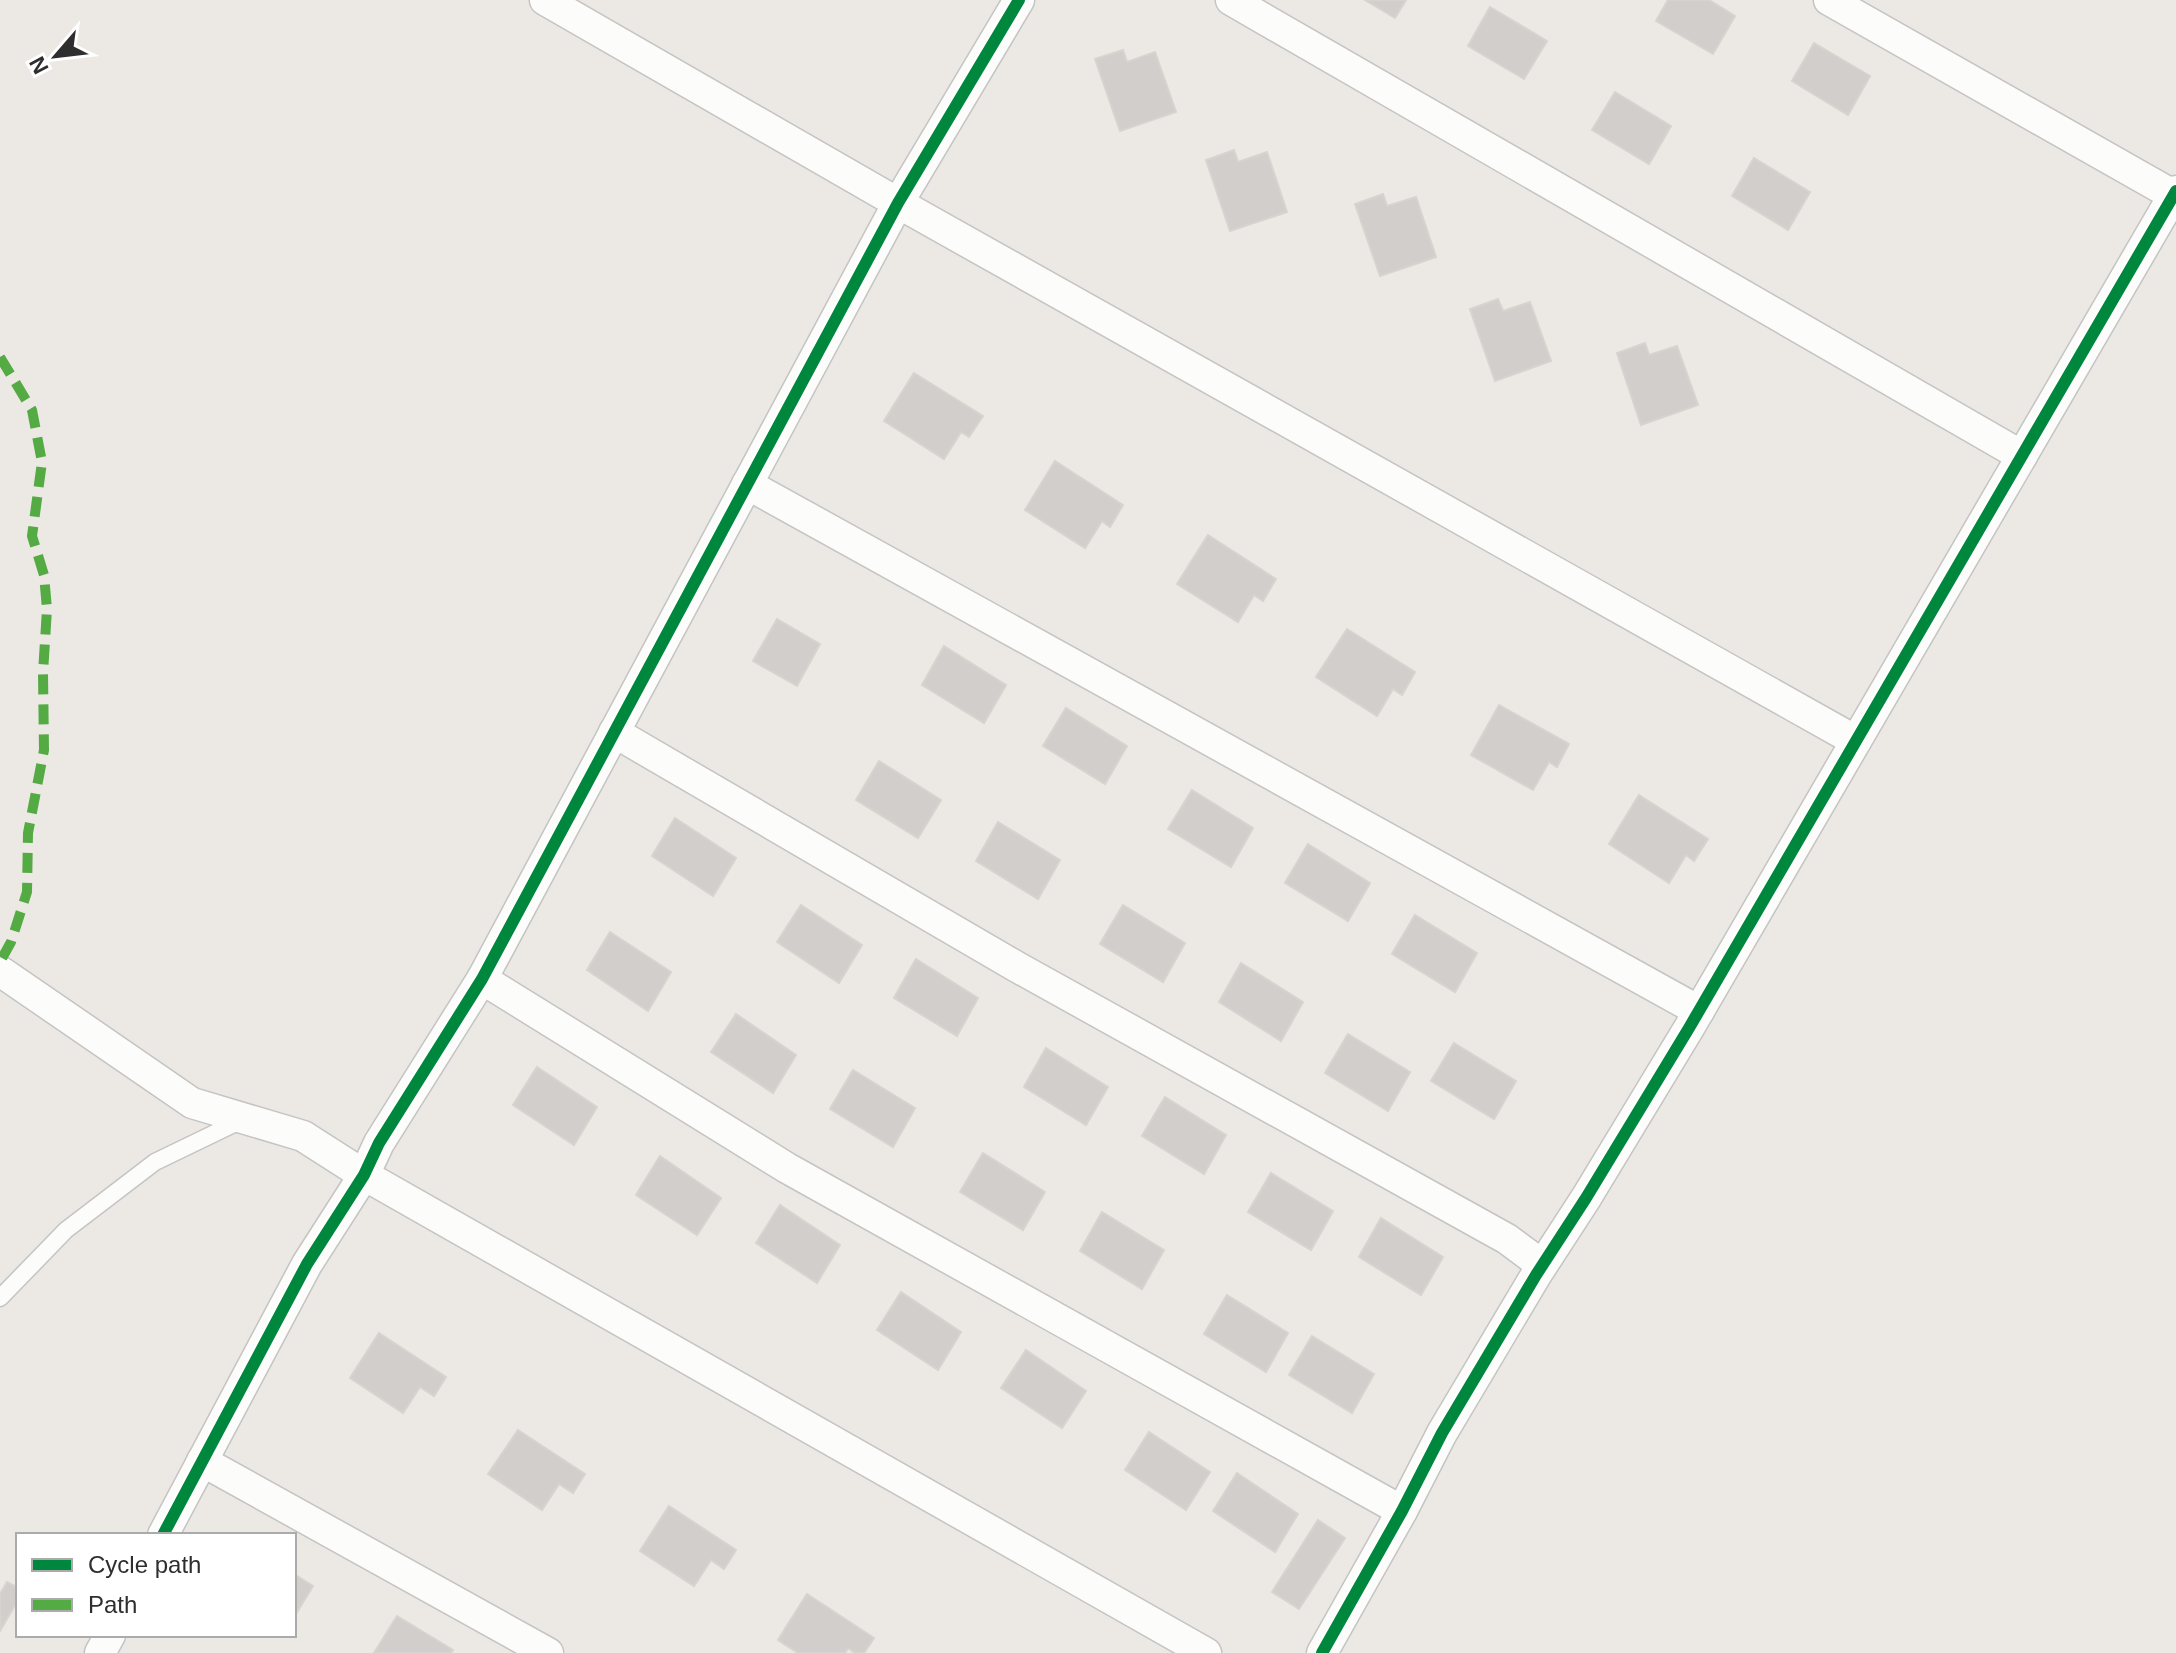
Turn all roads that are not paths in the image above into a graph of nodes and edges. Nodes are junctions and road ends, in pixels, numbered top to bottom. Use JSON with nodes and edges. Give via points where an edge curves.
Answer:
{"nodes":[{"id":1,"x":545,"y":0,"type":"edge"},
{"id":2,"x":1019,"y":0,"type":"edge"},
{"id":3,"x":1231,"y":0,"type":"edge"},
{"id":4,"x":1829,"y":0,"type":"edge"},
{"id":5,"x":2175,"y":193,"type":"edge"},
{"id":6,"x":898,"y":203,"type":"junction"},
{"id":7,"x":2022,"y":456,"type":"junction"},
{"id":8,"x":747,"y":484,"type":"junction"},
{"id":9,"x":614,"y":732,"type":"junction"},
{"id":10,"x":1856,"y":741,"type":"junction"},
{"id":11,"x":0,"y":971,"type":"edge"},
{"id":12,"x":482,"y":979,"type":"junction"},
{"id":13,"x":1699,"y":1011,"type":"junction"},
{"id":14,"x":245,"y":1119,"type":"junction"},
{"id":15,"x":364,"y":1175,"type":"junction"},
{"id":16,"x":1542,"y":1265,"type":"junction"},
{"id":17,"x":0,"y":1298,"type":"edge"},
{"id":18,"x":202,"y":1461,"type":"junction"},
{"id":19,"x":1402,"y":1511,"type":"junction"},
{"id":20,"x":164,"y":1533,"type":"edge"},
{"id":21,"x":548,"y":1653,"type":"edge"},
{"id":22,"x":1206,"y":1653,"type":"edge"},
{"id":23,"x":1322,"y":1653,"type":"edge"}],
"edges":[{"from":1,"to":6,"type":"street"},
{"from":2,"to":6,"type":"street"},
{"from":3,"to":7,"type":"street"},
{"from":4,"to":5,"type":"street"},
{"from":5,"to":7,"type":"street"},
{"from":6,"to":8,"type":"street"},
{"from":6,"to":10,"type":"street"},
{"from":7,"to":10,"type":"street"},
{"from":8,"to":9,"type":"street"},
{"from":8,"to":13,"type":"street"},
{"from":9,"to":12,"type":"street"},
{"from":9,"to":16,"type":"street","via":[[1017,967],[1507,1239]]},
{"from":10,"to":13,"type":"street"},
{"from":11,"to":14,"type":"street","via":[[192,1103]]},
{"from":12,"to":15,"type":"street"},
{"from":12,"to":19,"type":"street","via":[[787,1168]]},
{"from":13,"to":16,"type":"street"},
{"from":14,"to":15,"type":"street","via":[[303,1136]]},
{"from":14,"to":17,"type":"lane","via":[[155,1162],[66,1230]]},
{"from":15,"to":18,"type":"street","via":[[307,1264]]},
{"from":15,"to":22,"type":"street"},
{"from":16,"to":19,"type":"street"},
{"from":18,"to":20,"type":"street"},
{"from":18,"to":21,"type":"street"},
{"from":19,"to":23,"type":"street"}]}
